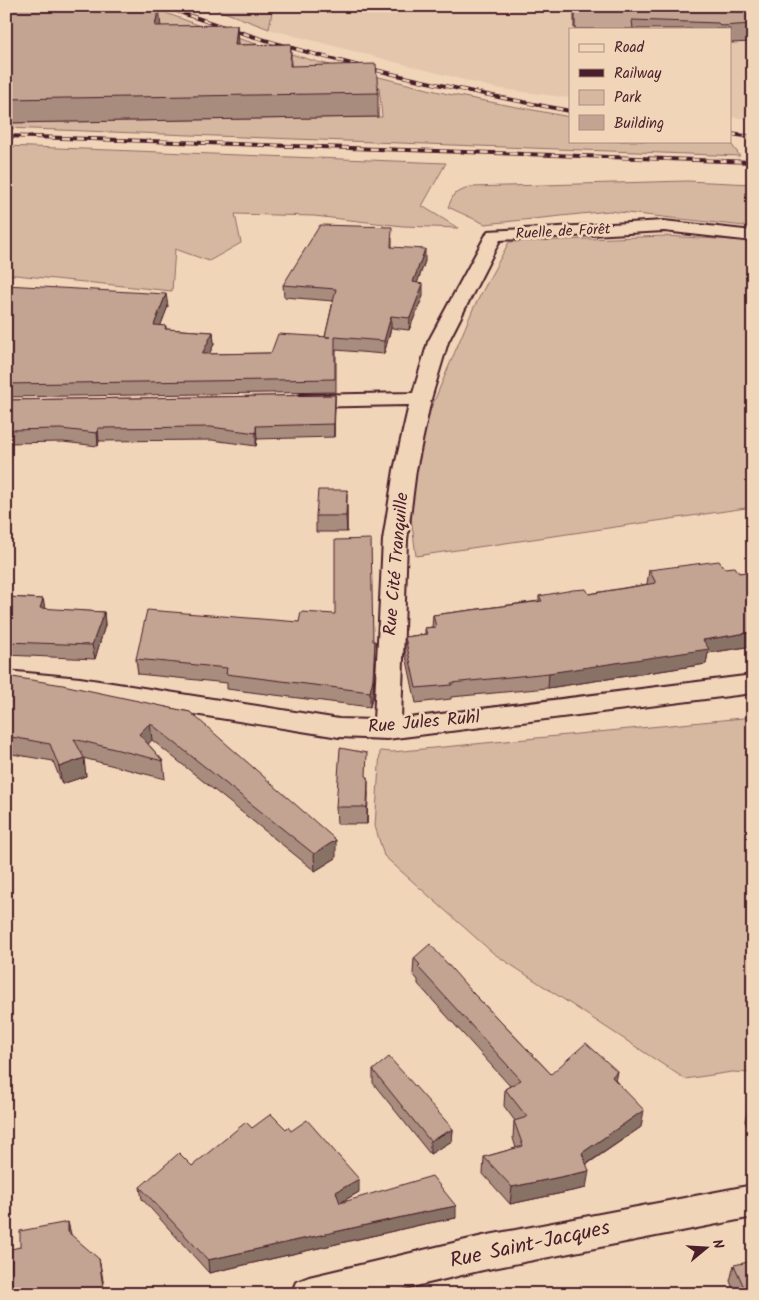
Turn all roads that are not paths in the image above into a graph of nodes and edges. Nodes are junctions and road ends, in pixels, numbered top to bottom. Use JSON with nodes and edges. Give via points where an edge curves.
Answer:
{"nodes":[{"id":1,"x":753,"y":236,"type":"edge"},
{"id":2,"x":438,"y":342,"type":"joint"},
{"id":3,"x":421,"y":399,"type":"junction"},
{"id":4,"x":283,"y":401,"type":"edge"},
{"id":5,"x":6,"y":680,"type":"edge"},
{"id":6,"x":753,"y":684,"type":"edge"},
{"id":7,"x":387,"y":730,"type":"junction"},
{"id":8,"x":753,"y":1201,"type":"edge"},
{"id":9,"x":309,"y":1294,"type":"edge"}],
"edges":[{"from":1,"to":2,"type":"street","name":"Ruelle de Forêt","via":[[664,226],[494,235]]},
{"from":2,"to":3,"type":"street","name":"Rue Cité Tranquille"},
{"from":3,"to":4,"type":"street"},
{"from":3,"to":7,"type":"street","name":"Rue Cité Tranquille","via":[[395,540]]},
{"from":5,"to":7,"type":"street","name":"Rue Jules Ruhl","via":[[80,687],[339,728]]},
{"from":6,"to":7,"type":"street","name":"Rue Jules Ruhl"},
{"from":8,"to":9,"type":"street","name":"Rue Saint-Jacques","via":[[483,1254]]}]}
